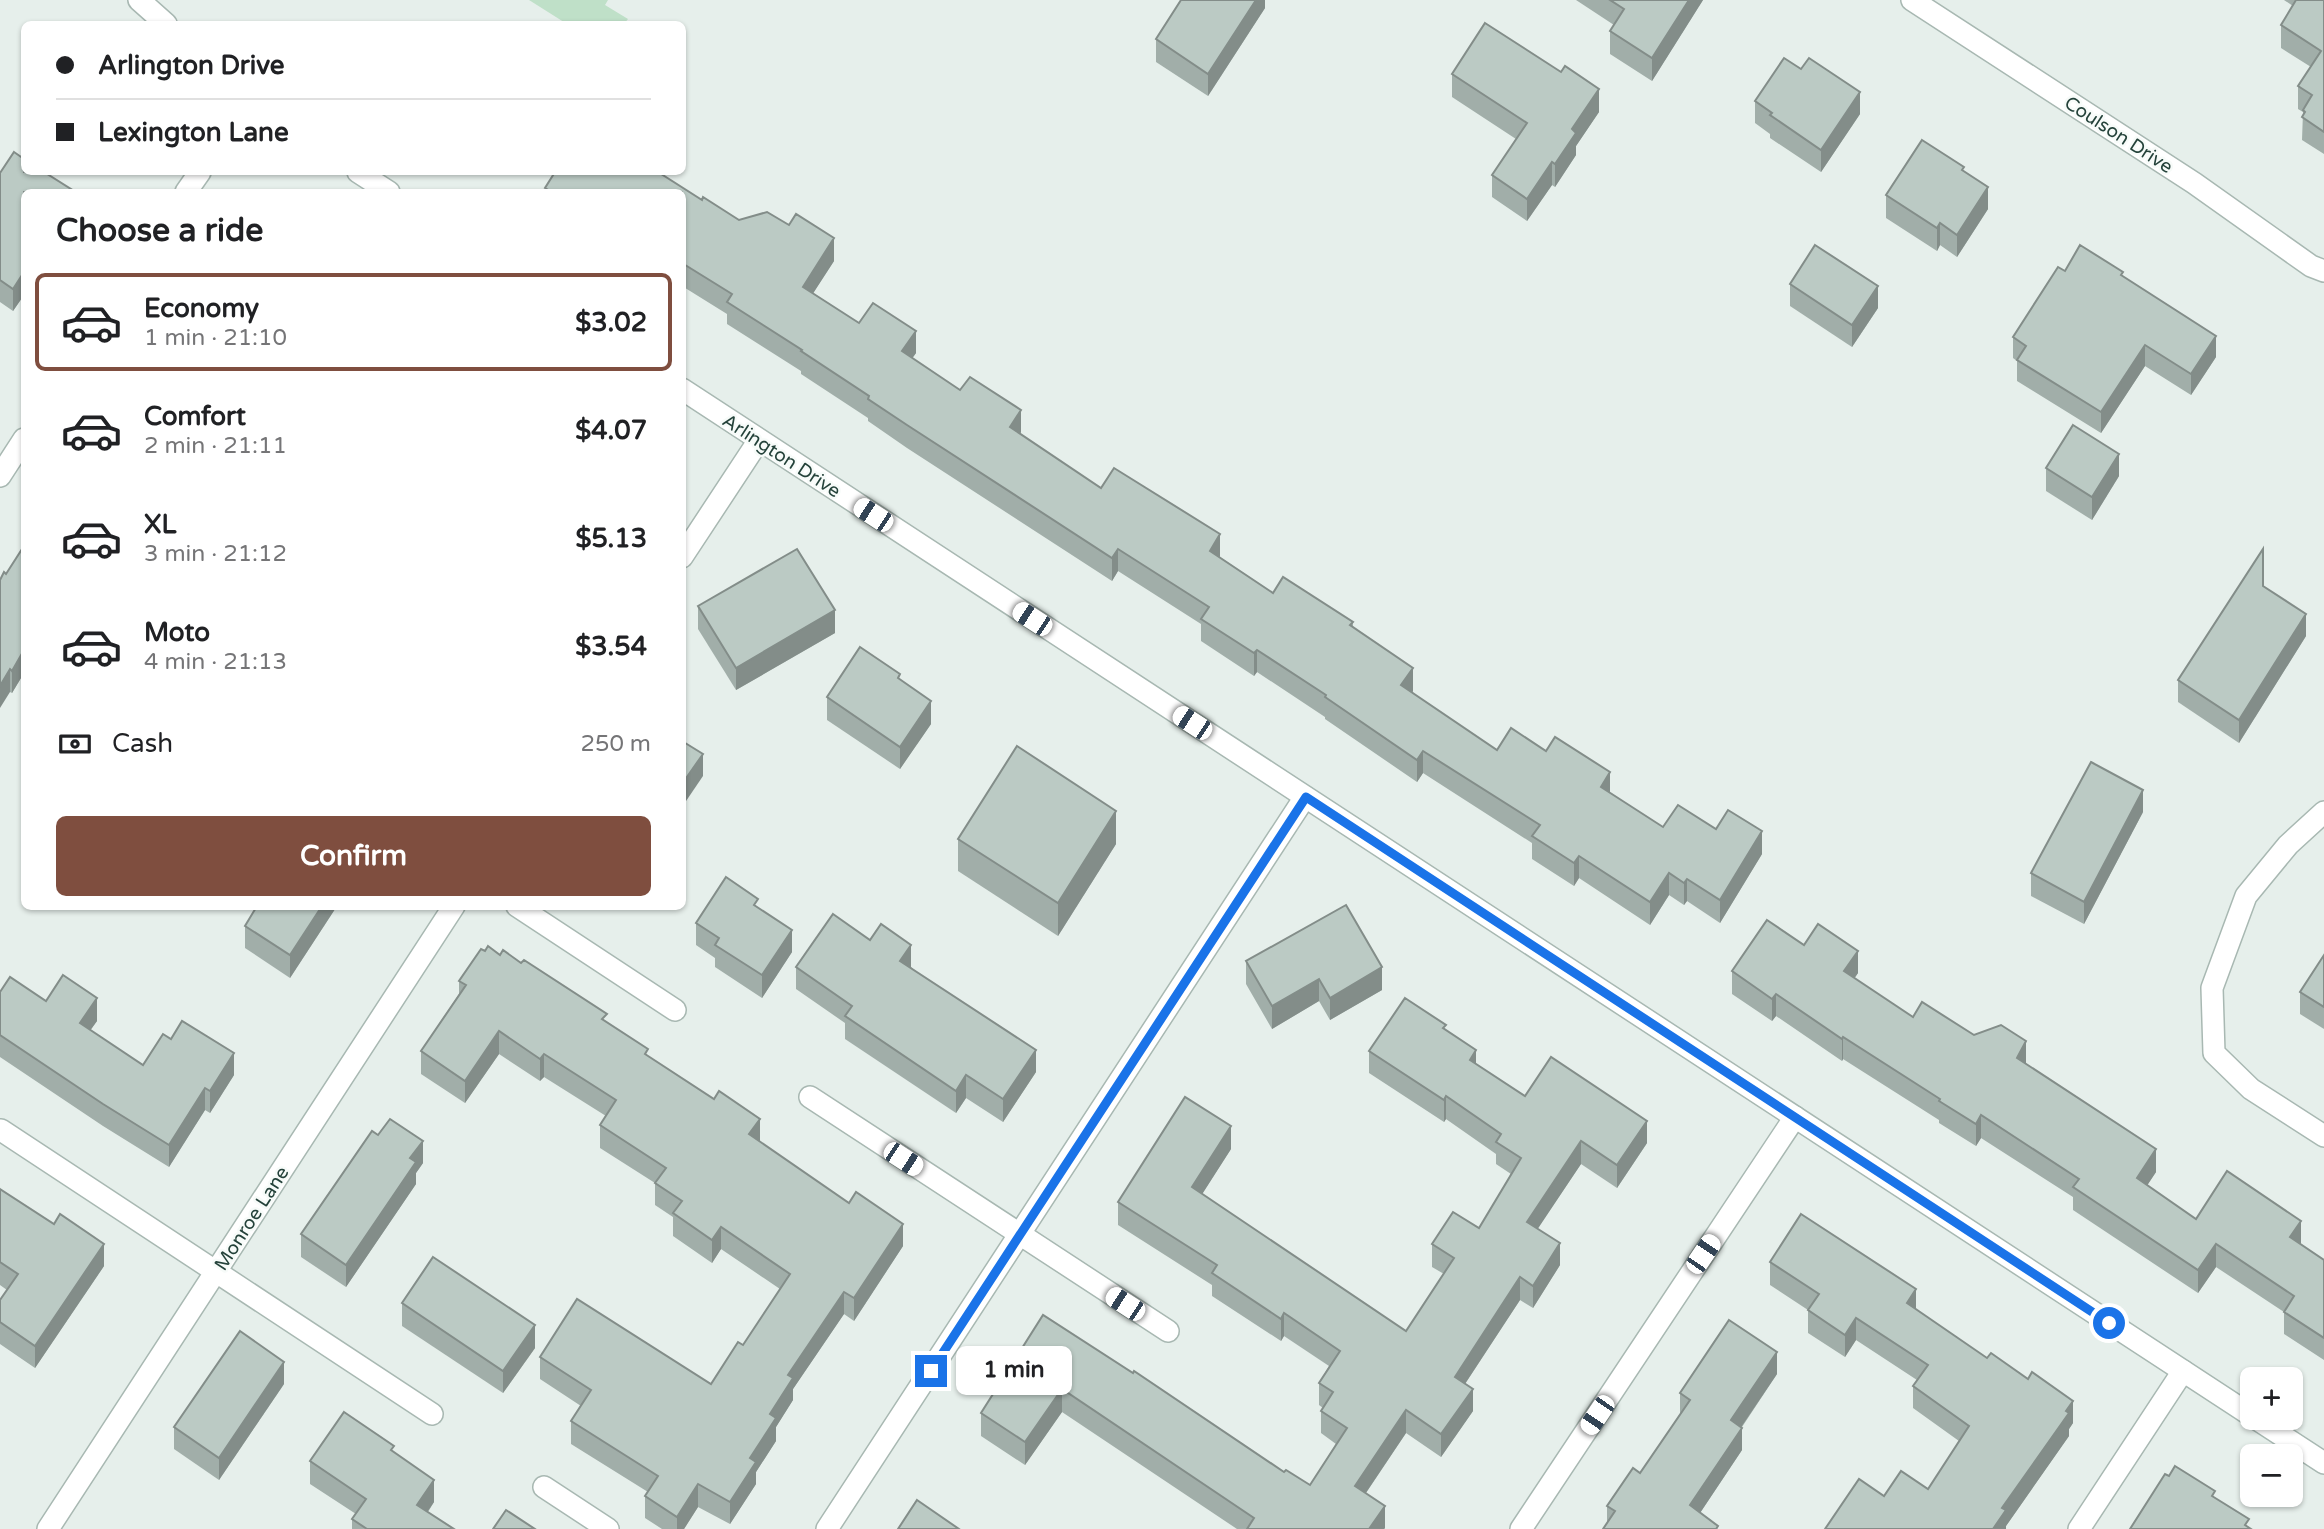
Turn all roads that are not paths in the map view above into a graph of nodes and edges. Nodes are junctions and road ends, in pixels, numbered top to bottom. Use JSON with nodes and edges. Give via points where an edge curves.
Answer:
{"nodes":[{"id":1,"x":139,"y":0,"type":"edge"},
{"id":2,"x":1912,"y":0,"type":"edge"},
{"id":3,"x":163,"y":21,"type":"edge"},
{"id":4,"x":363,"y":175,"type":"edge"},
{"id":5,"x":384,"y":189,"type":"edge"},
{"id":6,"x":2324,"y":271,"type":"edge"},
{"id":7,"x":686,"y":392,"type":"edge"},
{"id":8,"x":759,"y":440,"type":"junction"},
{"id":9,"x":21,"y":444,"type":"edge"},
{"id":10,"x":0,"y":477,"type":"edge"},
{"id":11,"x":686,"y":551,"type":"edge"},
{"id":12,"x":1306,"y":797,"type":"junction"},
{"id":13,"x":2324,"y":812,"type":"edge"},
{"id":14,"x":451,"y":910,"type":"edge"},
{"id":15,"x":523,"y":910,"type":"edge"},
{"id":16,"x":675,"y":1010,"type":"dead end"},
{"id":17,"x":810,"y":1097,"type":"dead end"},
{"id":18,"x":1794,"y":1117,"type":"junction"},
{"id":19,"x":1,"y":1130,"type":"edge"},
{"id":20,"x":2324,"y":1136,"type":"edge"},
{"id":21,"x":1019,"y":1235,"type":"junction"},
{"id":22,"x":216,"y":1272,"type":"junction"},
{"id":23,"x":1168,"y":1331,"type":"dead end"},
{"id":24,"x":2183,"y":1371,"type":"junction"},
{"id":25,"x":2240,"y":1408,"type":"edge"},
{"id":26,"x":432,"y":1414,"type":"dead end"},
{"id":27,"x":2274,"y":1430,"type":"edge"},
{"id":28,"x":2324,"y":1463,"type":"edge"},
{"id":29,"x":544,"y":1487,"type":"dead end"},
{"id":30,"x":48,"y":1529,"type":"edge"},
{"id":31,"x":608,"y":1529,"type":"edge"},
{"id":32,"x":827,"y":1529,"type":"edge"},
{"id":33,"x":1521,"y":1529,"type":"edge"},
{"id":34,"x":2079,"y":1529,"type":"edge"}],
"edges":[{"from":1,"to":3,"type":"street"},
{"from":2,"to":6,"type":"street","name":"Coulson Drive"},
{"from":4,"to":5,"type":"street"},
{"from":7,"to":8,"type":"street","name":"Arlington Drive"},
{"from":8,"to":11,"type":"street"},
{"from":8,"to":12,"type":"street","name":"Arlington Drive"},
{"from":9,"to":10,"type":"street"},
{"from":12,"to":18,"type":"street","name":"Arlington Drive"},
{"from":12,"to":21,"type":"street"},
{"from":13,"to":20,"type":"street","via":[[2288,845],[2246,896],[2212,988],[2214,1053],[2251,1089]]},
{"from":14,"to":22,"type":"street","name":"Monroe Lane"},
{"from":15,"to":16,"type":"street"},
{"from":17,"to":21,"type":"street"},
{"from":18,"to":24,"type":"street","name":"Arlington Drive"},
{"from":18,"to":33,"type":"street"},
{"from":19,"to":22,"type":"street"},
{"from":21,"to":23,"type":"street"},
{"from":21,"to":32,"type":"street"},
{"from":22,"to":26,"type":"street"},
{"from":22,"to":30,"type":"street","name":"Monroe Lane"},
{"from":24,"to":25,"type":"street","name":"Arlington Drive"},
{"from":24,"to":34,"type":"street"},
{"from":27,"to":28,"type":"street","name":"Arlington Drive"},
{"from":29,"to":31,"type":"street"}]}
